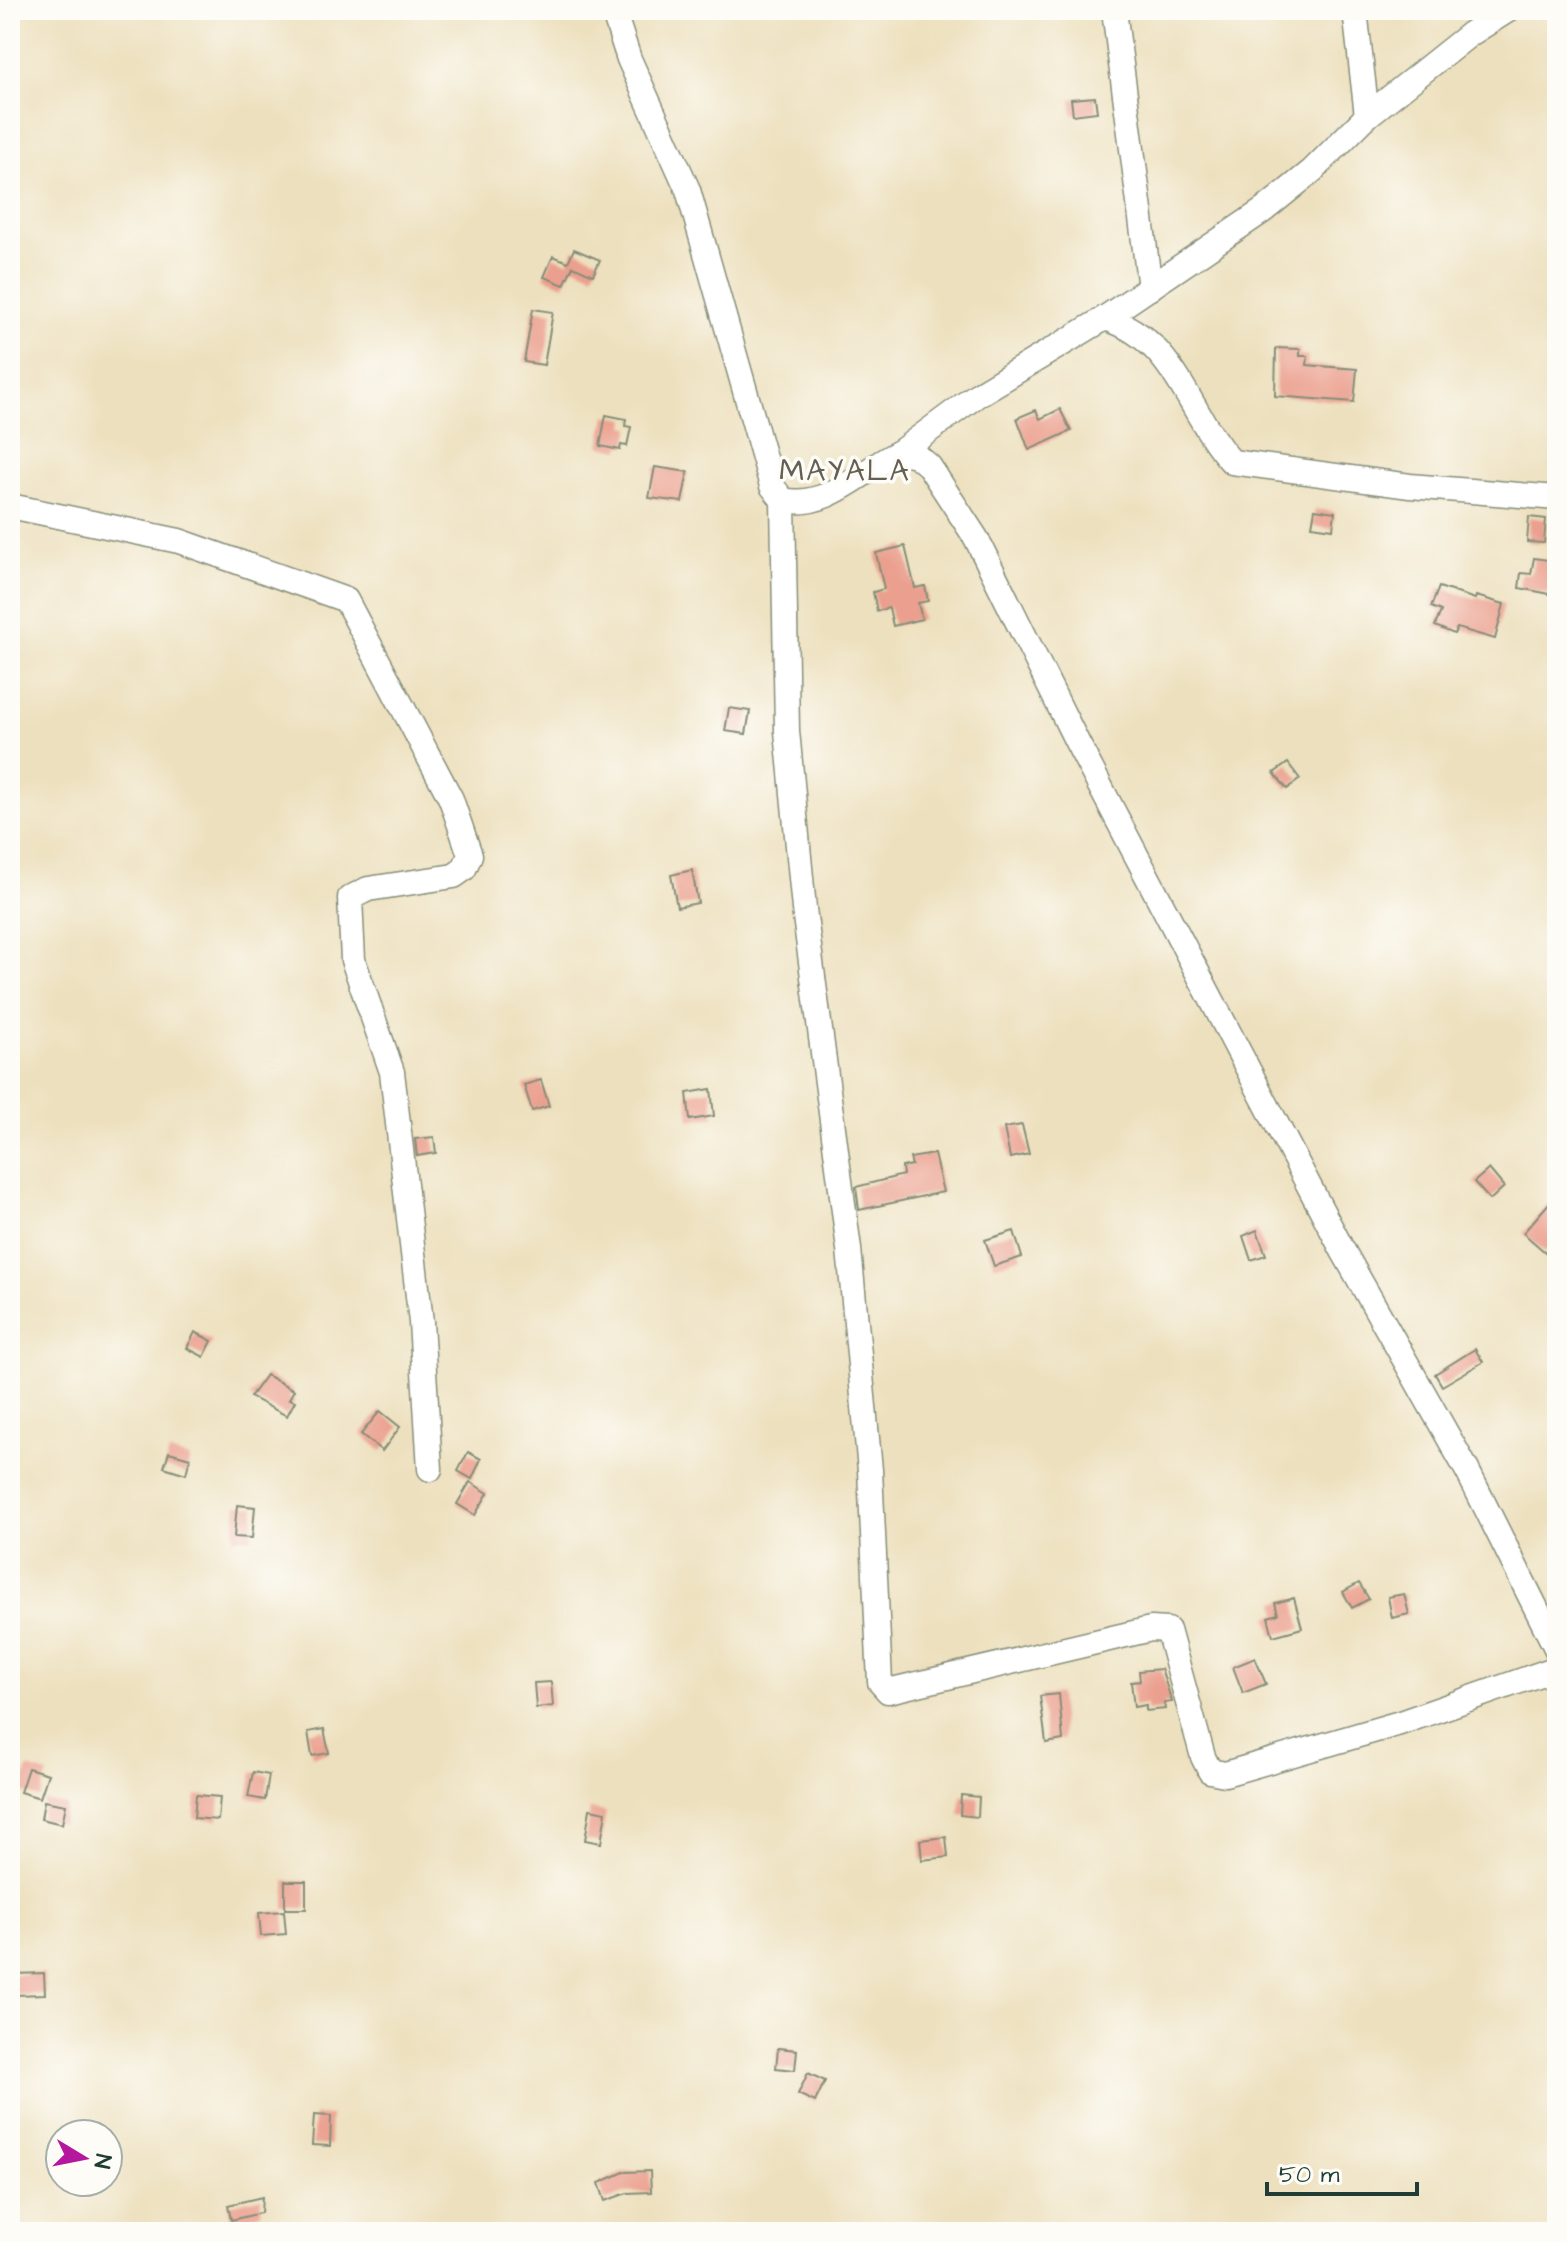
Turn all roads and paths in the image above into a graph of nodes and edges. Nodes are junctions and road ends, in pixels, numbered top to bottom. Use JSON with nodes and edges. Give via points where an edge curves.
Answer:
{"nodes":[{"id":1,"x":613,"y":10,"type":"edge"},
{"id":2,"x":1114,"y":10,"type":"edge"},
{"id":3,"x":1355,"y":10,"type":"edge"},
{"id":4,"x":1508,"y":10,"type":"edge"},
{"id":5,"x":1367,"y":116,"type":"junction"},
{"id":6,"x":1150,"y":288,"type":"junction"},
{"id":7,"x":1105,"y":318,"type":"junction"},
{"id":8,"x":900,"y":452,"type":"junction"},
{"id":9,"x":1557,"y":498,"type":"edge"},
{"id":10,"x":783,"y":500,"type":"junction"},
{"id":11,"x":10,"y":506,"type":"edge"},
{"id":12,"x":430,"y":1469,"type":"dead end"},
{"id":13,"x":1557,"y":1650,"type":"edge"},
{"id":14,"x":1557,"y":1668,"type":"edge"}],
"edges":[{"from":1,"to":10,"type":"street","via":[[629,59],[688,190],[762,459]]},
{"from":2,"to":6,"type":"street"},
{"from":3,"to":5,"type":"street"},
{"from":4,"to":5,"type":"street"},
{"from":5,"to":6,"type":"street","via":[[1289,193]]},
{"from":6,"to":7,"type":"street"},
{"from":7,"to":8,"type":"street","via":[[977,395]]},
{"from":7,"to":9,"type":"street","via":[[1128,325],[1154,345],[1232,462],[1410,486]]},
{"from":8,"to":10,"type":"street","via":[[821,497]]},
{"from":8,"to":13,"type":"street","via":[[916,455],[929,466],[976,538],[1077,742],[1342,1249],[1467,1470]]},
{"from":10,"to":14,"type":"street","via":[[787,731],[804,909],[851,1265],[870,1470],[880,1682],[888,1691],[1151,1629],[1168,1630],[1203,1757],[1210,1771],[1225,1774],[1400,1723]]},
{"from":11,"to":12,"type":"street","via":[[179,541],[346,600],[451,799],[470,855],[464,869],[454,876],[368,889],[350,898],[349,922],[353,960],[392,1072],[421,1322]]}]}
